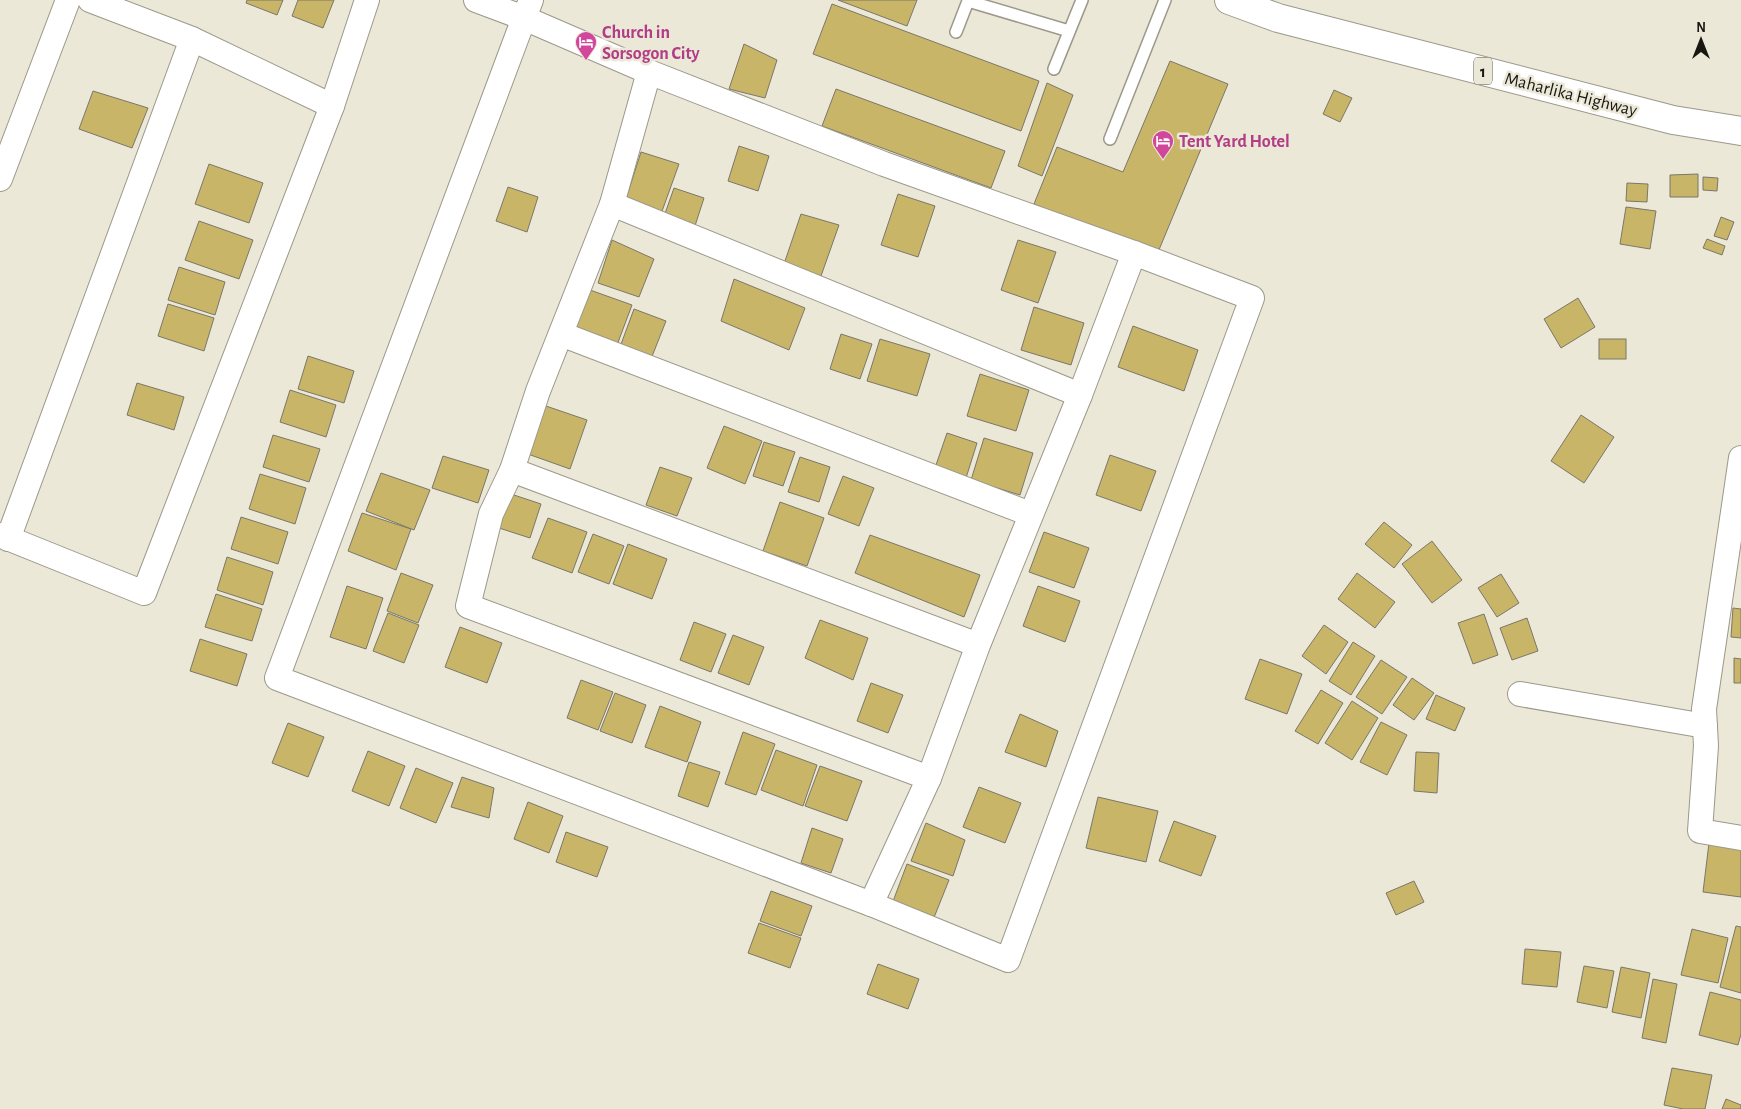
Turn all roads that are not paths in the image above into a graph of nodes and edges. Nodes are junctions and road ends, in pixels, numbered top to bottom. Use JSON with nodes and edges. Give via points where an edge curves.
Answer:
{"nodes":[{"id":1,"x":68,"y":0,"type":"edge"},
{"id":2,"x":90,"y":0,"type":"edge"},
{"id":3,"x":367,"y":0,"type":"edge"},
{"id":4,"x":476,"y":0,"type":"edge"},
{"id":5,"x":1082,"y":0,"type":"edge"},
{"id":6,"x":1165,"y":0,"type":"edge"},
{"id":7,"x":1229,"y":0,"type":"edge"},
{"id":8,"x":527,"y":9,"type":"edge"},
{"id":9,"x":1069,"y":30,"type":"junction"},
{"id":10,"x":956,"y":32,"type":"dead end"},
{"id":11,"x":192,"y":39,"type":"junction"},
{"id":12,"x":1054,"y":68,"type":"dead end"},
{"id":13,"x":649,"y":72,"type":"junction"},
{"id":14,"x":332,"y":106,"type":"junction"},
{"id":15,"x":1741,"y":131,"type":"edge"},
{"id":16,"x":1110,"y":139,"type":"dead end"},
{"id":17,"x":0,"y":179,"type":"edge"},
{"id":18,"x":612,"y":204,"type":"junction"},
{"id":19,"x":1134,"y":253,"type":"junction"},
{"id":20,"x":561,"y":334,"type":"junction"},
{"id":21,"x":1080,"y":395,"type":"junction"},
{"id":22,"x":1741,"y":458,"type":"edge"},
{"id":23,"x":512,"y":470,"type":"junction"},
{"id":24,"x":1030,"y":514,"type":"junction"},
{"id":25,"x":4,"y":537,"type":"edge"},
{"id":26,"x":978,"y":645,"type":"junction"},
{"id":27,"x":1520,"y":694,"type":"dead end"},
{"id":28,"x":1705,"y":726,"type":"junction"},
{"id":29,"x":929,"y":778,"type":"junction"},
{"id":30,"x":1741,"y":838,"type":"edge"},
{"id":31,"x":872,"y":904,"type":"junction"}],
"edges":[{"from":1,"to":17,"type":"street"},
{"from":2,"to":11,"type":"street"},
{"from":3,"to":14,"type":"street"},
{"from":4,"to":8,"type":"street"},
{"from":5,"to":9,"type":"lane"},
{"from":6,"to":16,"type":"lane"},
{"from":7,"to":15,"type":"highway","name":"Maharlika Highway","number":"1","via":[[1278,18],[1673,120]]},
{"from":8,"to":13,"type":"street"},
{"from":8,"to":31,"type":"street","via":[[277,678]]},
{"from":9,"to":10,"type":"lane","via":[[968,1]]},
{"from":9,"to":12,"type":"lane"},
{"from":11,"to":14,"type":"street"},
{"from":11,"to":25,"type":"street"},
{"from":13,"to":18,"type":"street"},
{"from":13,"to":19,"type":"street","via":[[884,164]]},
{"from":14,"to":25,"type":"street","via":[[144,593]]},
{"from":18,"to":20,"type":"street"},
{"from":18,"to":21,"type":"street"},
{"from":19,"to":21,"type":"street"},
{"from":19,"to":31,"type":"street","via":[[1252,298],[1008,960]]},
{"from":20,"to":23,"type":"street"},
{"from":20,"to":24,"type":"street"},
{"from":21,"to":24,"type":"street"},
{"from":22,"to":28,"type":"street","via":[[1704,709]]},
{"from":23,"to":26,"type":"street"},
{"from":23,"to":29,"type":"street","via":[[490,514],[468,606]]},
{"from":24,"to":26,"type":"street"},
{"from":26,"to":29,"type":"street"},
{"from":27,"to":28,"type":"street"},
{"from":28,"to":30,"type":"street","via":[[1700,831]]},
{"from":29,"to":31,"type":"street"}]}
